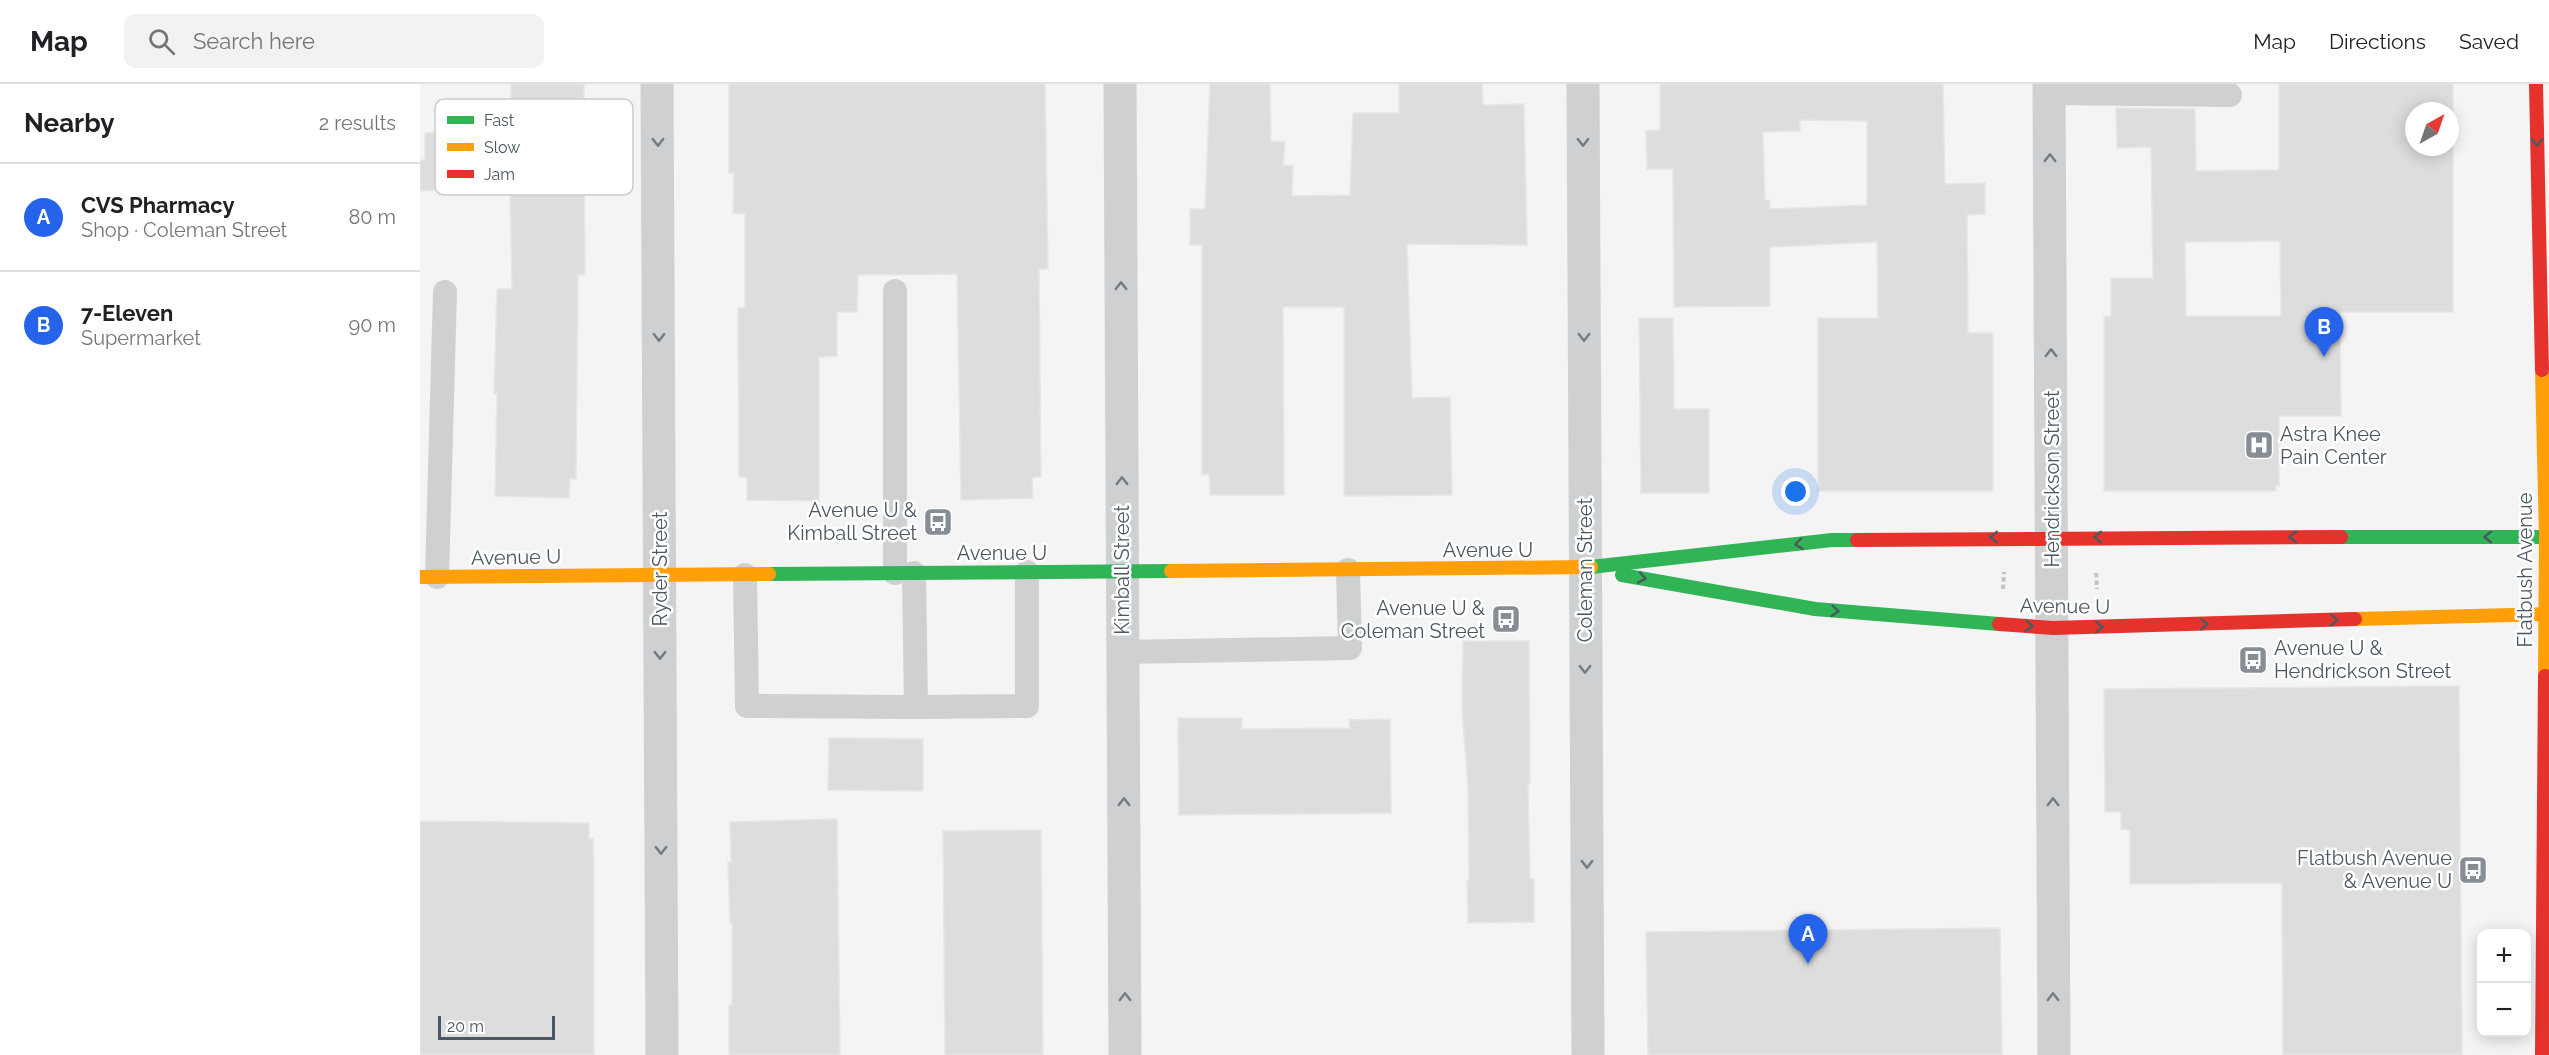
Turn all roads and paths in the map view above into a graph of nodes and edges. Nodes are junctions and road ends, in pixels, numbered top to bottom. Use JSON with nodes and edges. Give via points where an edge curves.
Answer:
{"nodes":[{"id":1,"x":657,"y":84,"type":"edge"},
{"id":2,"x":1120,"y":84,"type":"edge"},
{"id":3,"x":1583,"y":84,"type":"edge"},
{"id":4,"x":2536,"y":84,"type":"edge"},
{"id":5,"x":2049,"y":89,"type":"edge"},
{"id":6,"x":2230,"y":95,"type":"dead end"},
{"id":7,"x":895,"y":291,"type":"dead end"},
{"id":8,"x":445,"y":292,"type":"dead end"},
{"id":9,"x":2053,"y":537,"type":"junction"},
{"id":10,"x":2548,"y":538,"type":"edge"},
{"id":11,"x":1585,"y":568,"type":"junction"},
{"id":12,"x":2004,"y":568,"type":"dead end"},
{"id":13,"x":2096,"y":569,"type":"dead end"},
{"id":14,"x":1348,"y":570,"type":"junction"},
{"id":15,"x":1027,"y":572,"type":"junction"},
{"id":16,"x":1122,"y":572,"type":"junction"},
{"id":17,"x":905,"y":573,"type":"junction"},
{"id":18,"x":745,"y":574,"type":"junction"},
{"id":19,"x":660,"y":575,"type":"junction"},
{"id":20,"x":428,"y":577,"type":"edge"},
{"id":21,"x":2003,"y":597,"type":"dead end"},
{"id":22,"x":2098,"y":597,"type":"dead end"},
{"id":23,"x":2547,"y":614,"type":"edge"},
{"id":24,"x":2053,"y":628,"type":"junction"},
{"id":25,"x":1123,"y":652,"type":"junction"},
{"id":26,"x":916,"y":707,"type":"junction"},
{"id":27,"x":662,"y":1055,"type":"edge"},
{"id":28,"x":1125,"y":1055,"type":"edge"},
{"id":29,"x":1588,"y":1055,"type":"edge"},
{"id":30,"x":2054,"y":1055,"type":"edge"},
{"id":31,"x":2542,"y":1055,"type":"edge"}],
"edges":[{"from":1,"to":19,"type":"street","name":"Ryder Street","one_way":true},
{"from":16,"to":2,"type":"street","name":"Kimball Street","one_way":true},
{"from":3,"to":11,"type":"street","name":"Coleman Street","one_way":true},
{"from":4,"to":10,"type":"main road","name":"Flatbush Avenue","one_way":true},
{"from":5,"to":6,"type":"lane"},
{"from":9,"to":5,"type":"street","name":"Hendrickson Street","one_way":true},
{"from":7,"to":17,"type":"lane"},
{"from":8,"to":20,"type":"lane"},
{"from":10,"to":9,"type":"main road","name":"Avenue U","one_way":true},
{"from":9,"to":11,"type":"main road","name":"Avenue U","one_way":true,"via":[[1832,540]]},
{"from":9,"to":24,"type":"street","name":"Hendrickson Street"},
{"from":10,"to":23,"type":"main road","name":"Flatbush Avenue"},
{"from":11,"to":14,"type":"main road","name":"Avenue U"},
{"from":11,"to":24,"type":"main road","name":"Avenue U","one_way":true,"via":[[1821,609]]},
{"from":11,"to":29,"type":"street","name":"Coleman Street","one_way":true},
{"from":12,"to":21,"type":"path"},
{"from":13,"to":22,"type":"path"},
{"from":14,"to":16,"type":"main road","name":"Avenue U"},
{"from":14,"to":25,"type":"lane","via":[[1350,648]]},
{"from":15,"to":16,"type":"main road","name":"Avenue U"},
{"from":15,"to":17,"type":"main road","name":"Avenue U"},
{"from":15,"to":26,"type":"lane","via":[[1027,706]]},
{"from":16,"to":25,"type":"street","name":"Kimball Street"},
{"from":17,"to":18,"type":"main road","name":"Avenue U"},
{"from":17,"to":26,"type":"lane"},
{"from":18,"to":19,"type":"main road","name":"Avenue U"},
{"from":18,"to":26,"type":"lane","via":[[747,706]]},
{"from":19,"to":20,"type":"main road","name":"Avenue U"},
{"from":19,"to":27,"type":"street","name":"Ryder Street","one_way":true},
{"from":24,"to":23,"type":"main road","name":"Avenue U","one_way":true},
{"from":23,"to":31,"type":"main road","name":"Flatbush Avenue"},
{"from":30,"to":24,"type":"street","name":"Hendrickson Street","one_way":true},
{"from":28,"to":25,"type":"street","name":"Kimball Street","one_way":true}]}
